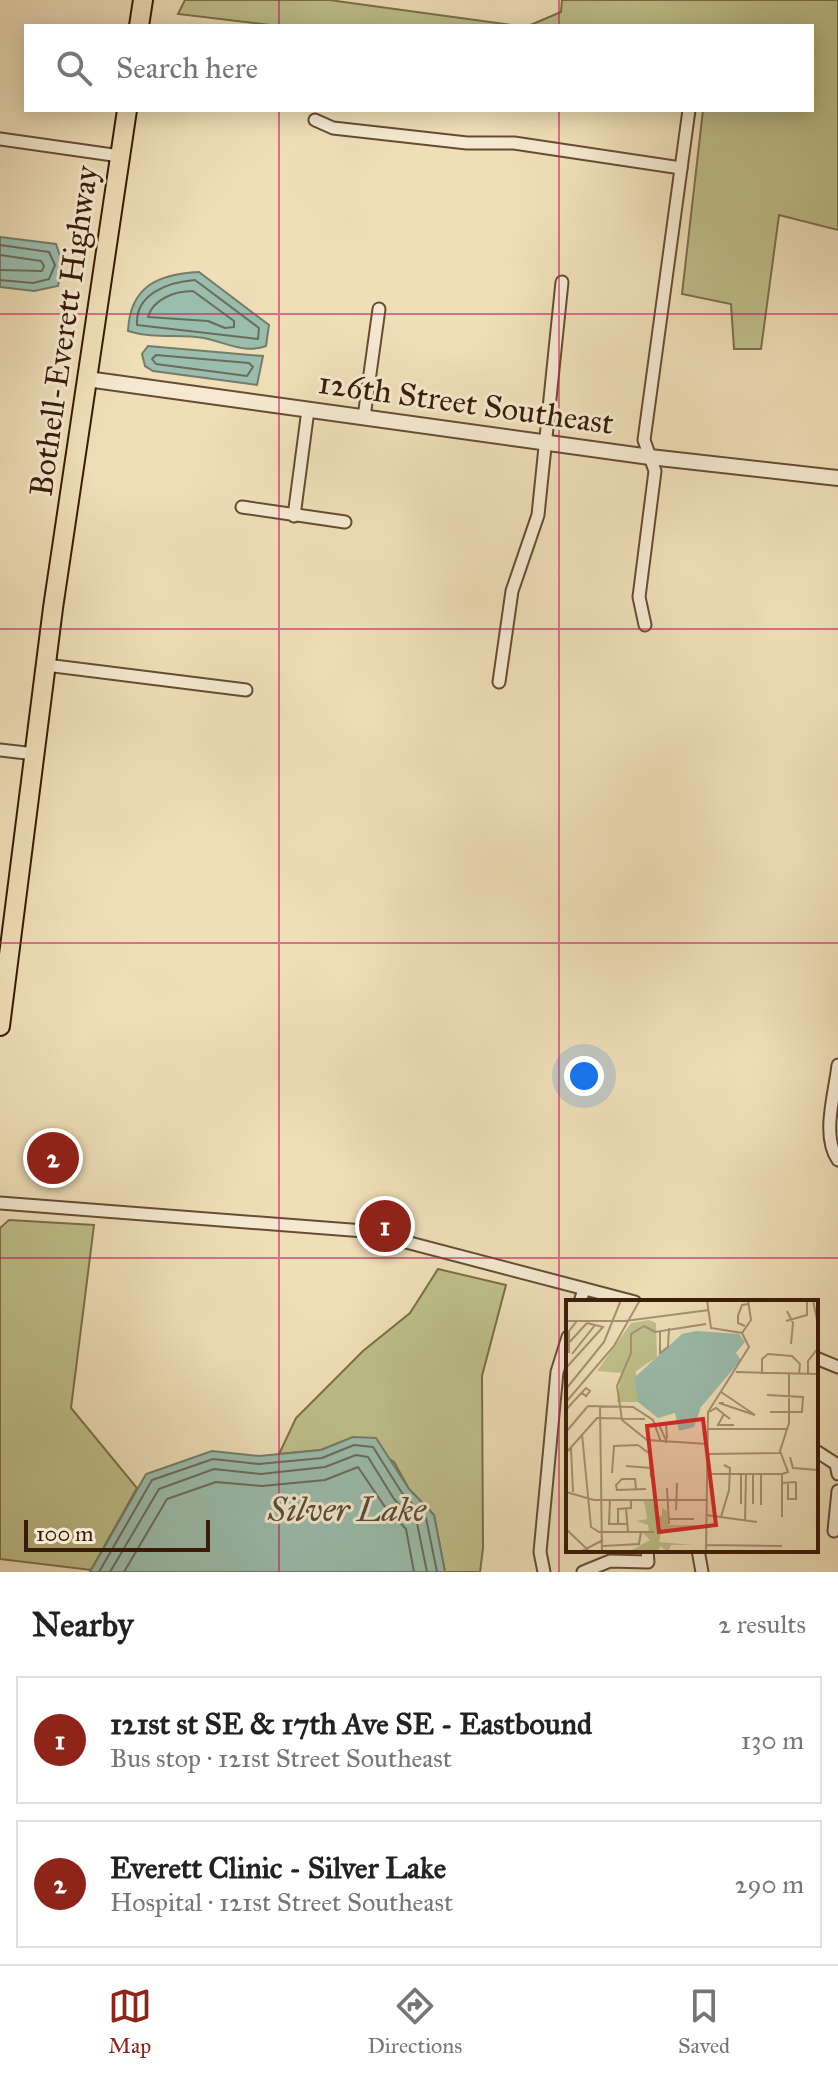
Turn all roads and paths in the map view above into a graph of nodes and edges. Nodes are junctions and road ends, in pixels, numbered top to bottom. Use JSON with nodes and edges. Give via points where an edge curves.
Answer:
{"nodes":[{"id":1,"x":143,"y":0,"type":"edge"},
{"id":2,"x":139,"y":24,"type":"edge"},
{"id":3,"x":127,"y":112,"type":"edge"},
{"id":4,"x":689,"y":112,"type":"edge"},
{"id":5,"x":315,"y":120,"type":"dead end"},
{"id":6,"x":0,"y":139,"type":"edge"},
{"id":7,"x":120,"y":156,"type":"junction"},
{"id":8,"x":681,"y":168,"type":"junction"},
{"id":9,"x":562,"y":282,"type":"dead end"},
{"id":10,"x":379,"y":309,"type":"dead end"},
{"id":11,"x":87,"y":379,"type":"junction"},
{"id":12,"x":308,"y":410,"type":"junction"},
{"id":13,"x":364,"y":417,"type":"junction"},
{"id":14,"x":547,"y":441,"type":"junction"},
{"id":15,"x":650,"y":457,"type":"junction"},
{"id":16,"x":838,"y":478,"type":"edge"},
{"id":17,"x":242,"y":507,"type":"dead end"},
{"id":18,"x":294,"y":516,"type":"junction"},
{"id":19,"x":345,"y":522,"type":"dead end"},
{"id":20,"x":645,"y":625,"type":"dead end"},
{"id":21,"x":46,"y":665,"type":"junction"},
{"id":22,"x":499,"y":682,"type":"dead end"},
{"id":23,"x":246,"y":690,"type":"dead end"},
{"id":24,"x":0,"y":750,"type":"edge"},
{"id":25,"x":35,"y":754,"type":"junction"},
{"id":26,"x":0,"y":1026,"type":"edge"},
{"id":27,"x":838,"y":1065,"type":"edge"},
{"id":28,"x":835,"y":1156,"type":"edge"},
{"id":29,"x":0,"y":1203,"type":"edge"},
{"id":30,"x":584,"y":1289,"type":"junction"},
{"id":31,"x":581,"y":1300,"type":"edge"},
{"id":32,"x":627,"y":1300,"type":"edge"},
{"id":33,"x":566,"y":1343,"type":"edge"},
{"id":34,"x":818,"y":1359,"type":"edge"},
{"id":35,"x":838,"y":1367,"type":"edge"},
{"id":36,"x":818,"y":1452,"type":"edge"},
{"id":37,"x":838,"y":1474,"type":"edge"},
{"id":38,"x":838,"y":1491,"type":"edge"},
{"id":39,"x":834,"y":1531,"type":"dead end"},
{"id":40,"x":647,"y":1552,"type":"edge"},
{"id":41,"x":698,"y":1552,"type":"edge"},
{"id":42,"x":544,"y":1572,"type":"edge"},
{"id":43,"x":583,"y":1572,"type":"edge"},
{"id":44,"x":702,"y":1572,"type":"edge"}],
"edges":[{"from":1,"to":2,"type":"main road"},
{"from":3,"to":7,"type":"main road","name":"Bothell-Everett Highway"},
{"from":4,"to":8,"type":"street"},
{"from":5,"to":8,"type":"street","via":[[333,128],[514,143]]},
{"from":6,"to":7,"type":"street"},
{"from":7,"to":11,"type":"main road","name":"Bothell-Everett Highway"},
{"from":8,"to":15,"type":"street","via":[[644,440]]},
{"from":9,"to":14,"type":"street"},
{"from":10,"to":13,"type":"street"},
{"from":11,"to":12,"type":"street","name":"126th Street Southeast"},
{"from":11,"to":21,"type":"main road","name":"Bothell-Everett Highway"},
{"from":12,"to":13,"type":"street","name":"126th Street Southeast"},
{"from":12,"to":18,"type":"street"},
{"from":13,"to":14,"type":"street","name":"126th Street Southeast"},
{"from":14,"to":15,"type":"street","name":"126th Street Southeast"},
{"from":14,"to":22,"type":"street","via":[[538,515],[512,591]]},
{"from":15,"to":16,"type":"street","name":"126th Street Southeast"},
{"from":15,"to":20,"type":"street","via":[[655,471],[639,597]]},
{"from":17,"to":18,"type":"street"},
{"from":18,"to":19,"type":"street"},
{"from":21,"to":23,"type":"street"},
{"from":21,"to":25,"type":"main road","name":"Bothell-Everett Highway"},
{"from":24,"to":25,"type":"street"},
{"from":25,"to":26,"type":"main road","name":"Bothell-Everett Highway"},
{"from":27,"to":28,"type":"street"},
{"from":29,"to":30,"type":"street","via":[[364,1231]]},
{"from":30,"to":31,"type":"street"},
{"from":30,"to":32,"type":"street"},
{"from":33,"to":42,"type":"street","via":[[557,1372],[540,1552]]},
{"from":34,"to":35,"type":"street"},
{"from":36,"to":37,"type":"street","via":[[836,1464]]},
{"from":38,"to":39,"type":"street"},
{"from":40,"to":43,"type":"street","via":[[648,1562],[610,1561]]},
{"from":41,"to":44,"type":"street"}]}
